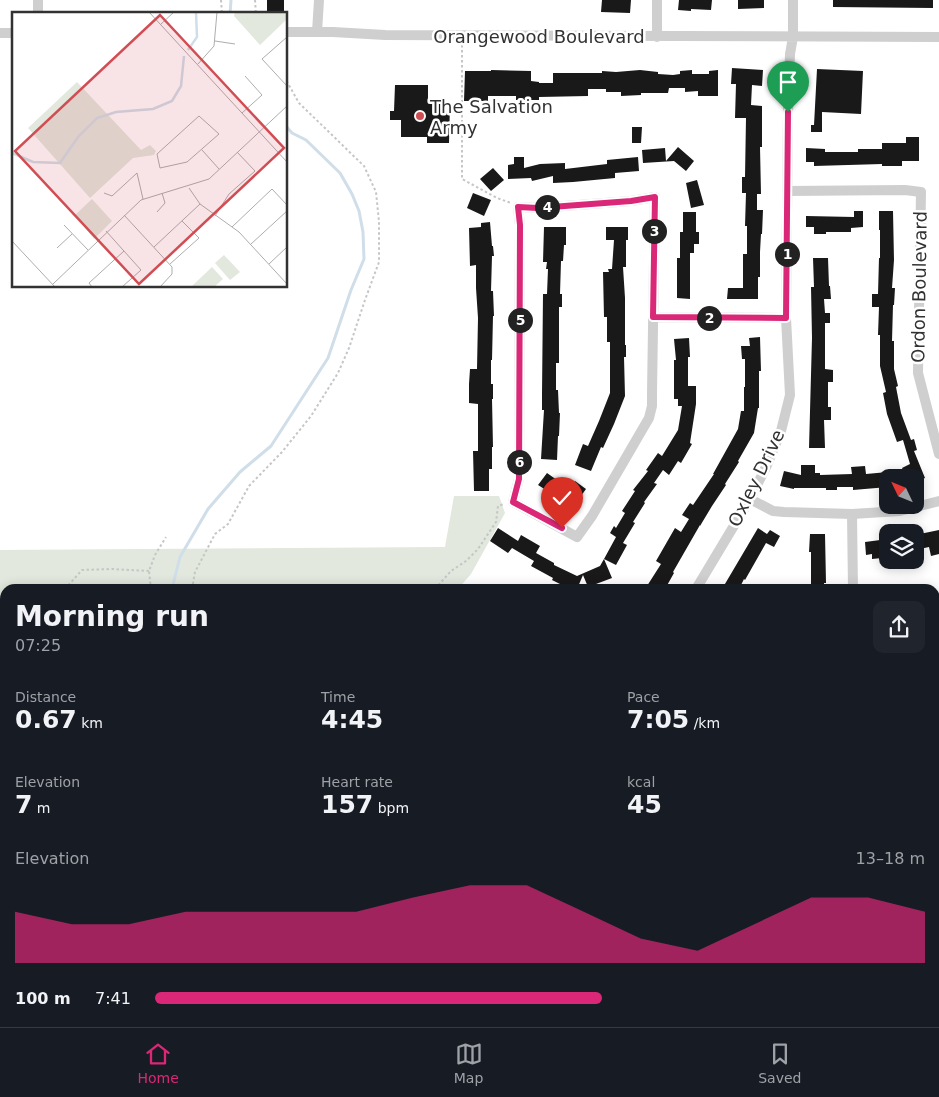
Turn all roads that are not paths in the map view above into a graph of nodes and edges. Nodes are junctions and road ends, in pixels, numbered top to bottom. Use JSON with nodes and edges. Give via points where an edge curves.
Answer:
{"nodes":[{"id":1,"x":318,"y":0,"type":"edge"},
{"id":2,"x":657,"y":0,"type":"edge"},
{"id":3,"x":792,"y":0,"type":"edge"},
{"id":4,"x":288,"y":32,"type":"edge"},
{"id":5,"x":317,"y":32,"type":"junction"},
{"id":6,"x":657,"y":37,"type":"junction"},
{"id":7,"x":793,"y":37,"type":"junction"},
{"id":8,"x":939,"y":37,"type":"edge"},
{"id":9,"x":787,"y":191,"type":"junction"},
{"id":10,"x":653,"y":317,"type":"junction"},
{"id":11,"x":786,"y":318,"type":"junction"},
{"id":12,"x":939,"y":454,"type":"edge"},
{"id":13,"x":750,"y":499,"type":"junction"},
{"id":14,"x":939,"y":501,"type":"edge"},
{"id":15,"x":852,"y":514,"type":"junction"},
{"id":16,"x":699,"y":584,"type":"edge"},
{"id":17,"x":852,"y":584,"type":"edge"}],
"edges":[{"from":1,"to":5,"type":"street"},
{"from":2,"to":6,"type":"street"},
{"from":3,"to":7,"type":"street","name":"Oxley Drive"},
{"from":4,"to":5,"type":"street","name":"Orangewood Boulevard"},
{"from":5,"to":6,"type":"street","name":"Orangewood Boulevard","via":[[385,36]]},
{"from":6,"to":7,"type":"street","name":"Orangewood Boulevard"},
{"from":7,"to":8,"type":"street","name":"Orangewood Boulevard"},
{"from":7,"to":9,"type":"street","name":"Oxley Drive"},
{"from":9,"to":11,"type":"street","name":"Oxley Drive"},
{"from":9,"to":12,"type":"street","name":"Ordon Boulevard","via":[[921,192],[918,373]]},
{"from":10,"to":10,"type":"street","via":[[655,197],[518,207],[519,479],[513,502],[577,537],[649,418],[652,406]]},
{"from":10,"to":11,"type":"street"},
{"from":11,"to":13,"type":"street","name":"Oxley Drive","via":[[790,395],[781,431]]},
{"from":13,"to":15,"type":"street","via":[[773,511]]},
{"from":13,"to":16,"type":"street","name":"Oxley Drive"},
{"from":14,"to":15,"type":"street","via":[[900,511]]},
{"from":15,"to":17,"type":"street"}]}
